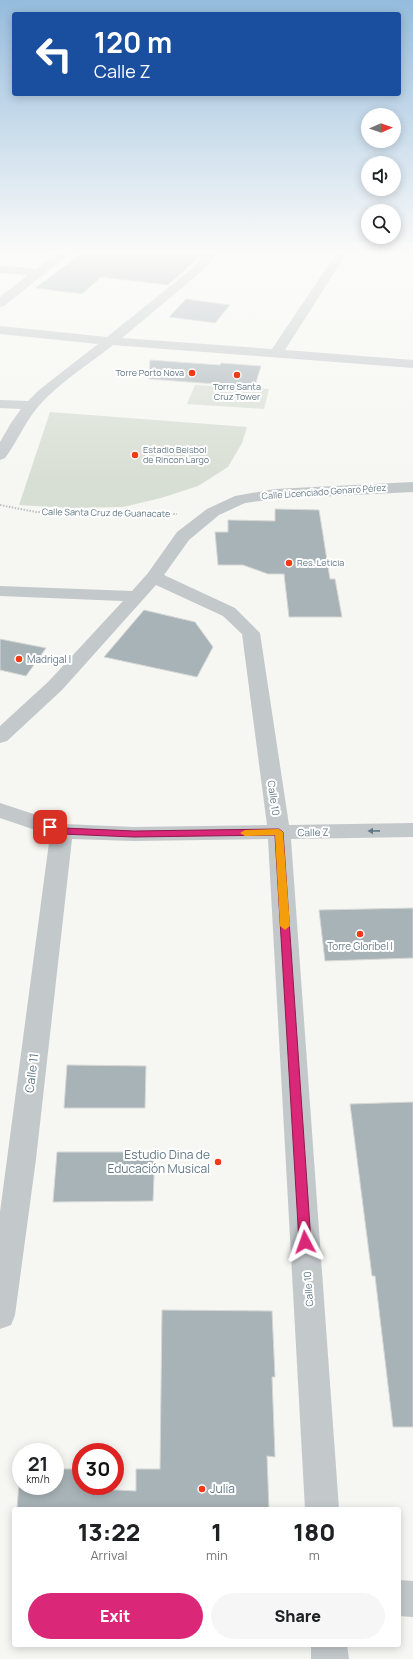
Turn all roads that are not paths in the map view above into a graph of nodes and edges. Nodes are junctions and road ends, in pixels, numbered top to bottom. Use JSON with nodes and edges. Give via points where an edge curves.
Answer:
{"nodes":[{"id":1,"x":125,"y":328,"type":"edge"},
{"id":2,"x":292,"y":328,"type":"edge"},
{"id":3,"x":0,"y":330,"type":"edge"},
{"id":4,"x":110,"y":341,"type":"junction"},
{"id":5,"x":276,"y":354,"type":"junction"},
{"id":6,"x":413,"y":364,"type":"edge"},
{"id":7,"x":0,"y":404,"type":"edge"},
{"id":8,"x":32,"y":405,"type":"junction"},
{"id":9,"x":0,"y":455,"type":"edge"},
{"id":10,"x":412,"y":490,"type":"edge"},
{"id":11,"x":154,"y":577,"type":"junction"},
{"id":12,"x":0,"y":590,"type":"edge"},
{"id":13,"x":136,"y":596,"type":"junction"},
{"id":14,"x":0,"y":737,"type":"edge"},
{"id":15,"x":0,"y":810,"type":"edge"},
{"id":16,"x":413,"y":830,"type":"edge"},
{"id":17,"x":62,"y":831,"type":"junction"},
{"id":18,"x":279,"y":832,"type":"junction"},
{"id":19,"x":0,"y":1315,"type":"edge"},
{"id":20,"x":322,"y":1507,"type":"edge"},
{"id":21,"x":401,"y":1598,"type":"edge"},
{"id":22,"x":413,"y":1599,"type":"edge"},
{"id":23,"x":330,"y":1647,"type":"edge"},
{"id":24,"x":330,"y":1659,"type":"edge"}],
"edges":[{"from":1,"to":4,"type":"street"},
{"from":2,"to":5,"type":"street"},
{"from":3,"to":4,"type":"street"},
{"from":4,"to":5,"type":"street"},
{"from":4,"to":8,"type":"street"},
{"from":5,"to":6,"type":"street"},
{"from":7,"to":8,"type":"street"},
{"from":8,"to":9,"type":"street","via":[[18,423]]},
{"from":10,"to":11,"type":"street","name":"Calle Licenciado Genaro Pérez","via":[[275,494],[241,499],[213,512],[183,536]]},
{"from":11,"to":13,"type":"street","name":"Calle Licenciado Genaro Pérez"},
{"from":11,"to":18,"type":"street","name":"Calle 10","via":[[229,612],[251,633]]},
{"from":12,"to":13,"type":"street"},
{"from":13,"to":14,"type":"street","name":"Calle Licenciado Genaro Pérez","via":[[55,686]]},
{"from":15,"to":17,"type":"street","name":"Calle Z"},
{"from":16,"to":18,"type":"street","name":"Calle Z","one_way":true},
{"from":17,"to":18,"type":"street","name":"Calle Z","via":[[134,834]]},
{"from":17,"to":19,"type":"street","name":"Calle 11","via":[[22,1159]]},
{"from":18,"to":20,"type":"street","name":"Calle 10"},
{"from":21,"to":22,"type":"street"},
{"from":23,"to":24,"type":"street"}]}
